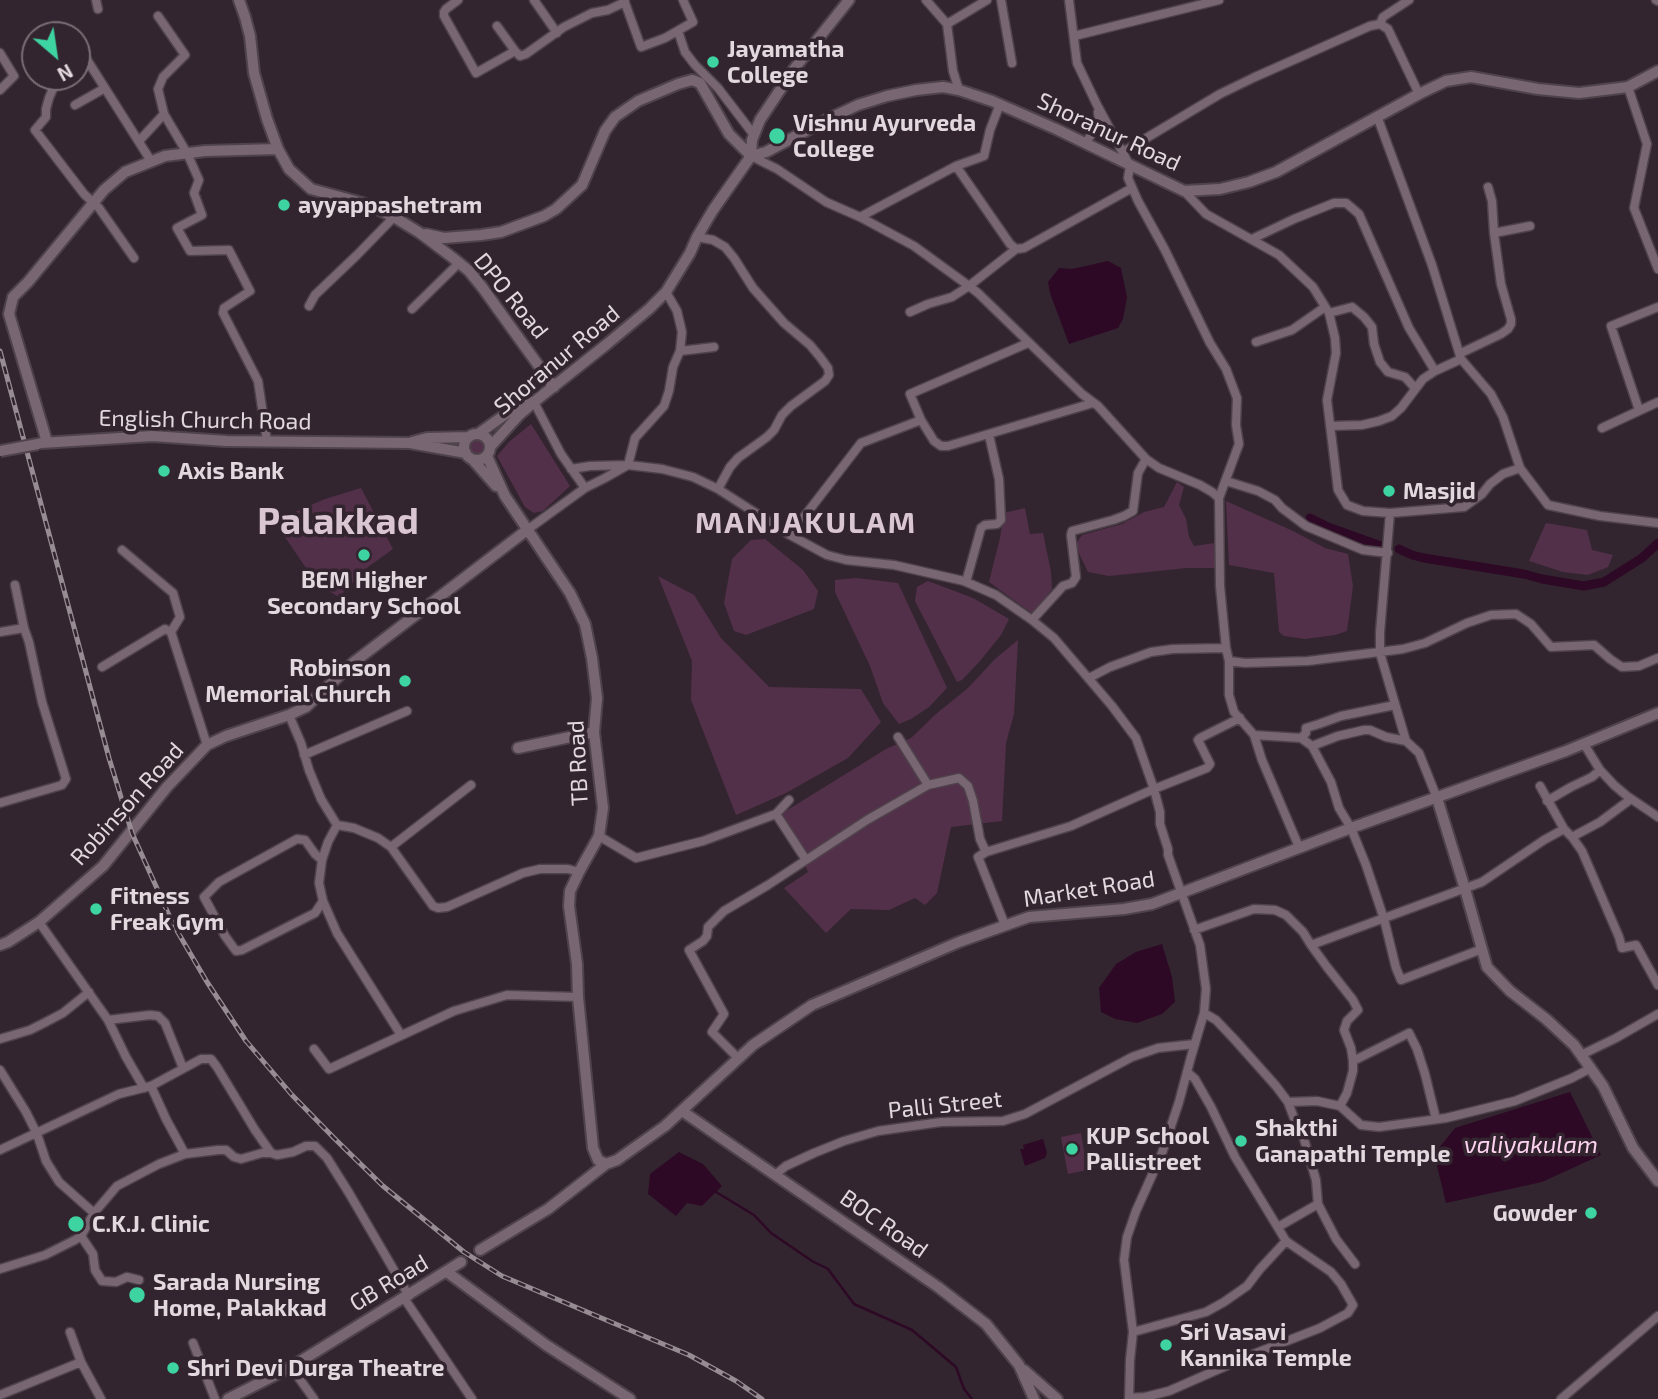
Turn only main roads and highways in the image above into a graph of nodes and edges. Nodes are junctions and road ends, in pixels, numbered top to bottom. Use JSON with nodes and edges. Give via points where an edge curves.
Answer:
{"nodes":[{"id":1,"x":239,"y":0,"type":"edge"},
{"id":2,"x":849,"y":0,"type":"edge"},
{"id":3,"x":1658,"y":71,"type":"edge"},
{"id":4,"x":755,"y":147,"type":"junction"},
{"id":5,"x":278,"y":149,"type":"junction"},
{"id":6,"x":420,"y":233,"type":"junction"},
{"id":7,"x":697,"y":237,"type":"junction"},
{"id":8,"x":552,"y":384,"type":"junction"},
{"id":9,"x":474,"y":436,"type":"junction"},
{"id":10,"x":43,"y":443,"type":"junction"},
{"id":11,"x":410,"y":443,"type":"junction"},
{"id":12,"x":0,"y":451,"type":"edge"},
{"id":13,"x":489,"y":451,"type":"junction"},
{"id":14,"x":469,"y":457,"type":"junction"},
{"id":15,"x":505,"y":496,"type":"junction"},
{"id":16,"x":527,"y":530,"type":"junction"},
{"id":17,"x":1658,"y":713,"type":"edge"},
{"id":18,"x":594,"y":732,"type":"junction"},
{"id":19,"x":518,"y":748,"type":"dead end"},
{"id":20,"x":1437,"y":798,"type":"junction"},
{"id":21,"x":0,"y":945,"type":"edge"},
{"id":22,"x":682,"y":1111,"type":"junction"},
{"id":23,"x":606,"y":1164,"type":"junction"},
{"id":24,"x":1658,"y":1181,"type":"edge"},
{"id":25,"x":480,"y":1250,"type":"dead end"},
{"id":26,"x":461,"y":1262,"type":"dead end"},
{"id":27,"x":447,"y":1272,"type":"junction"},
{"id":28,"x":1019,"y":1366,"type":"junction"},
{"id":29,"x":228,"y":1399,"type":"edge"},
{"id":30,"x":630,"y":1399,"type":"edge"},
{"id":31,"x":1034,"y":1399,"type":"edge"},
{"id":32,"x":1057,"y":1399,"type":"edge"}],
"edges":[{"from":1,"to":5,"type":"main road","name":"DPO Road","via":[[250,36],[254,73]]},
{"from":2,"to":4,"type":"main road","via":[[760,120]]},
{"from":3,"to":4,"type":"main road","name":"Shoranur Road","via":[[1628,87],[1579,93],[1471,77],[1446,81],[1276,172],[1220,188],[1184,191],[1000,104],[943,87],[858,105]]},
{"from":4,"to":6,"type":"main road","via":[[729,134],[700,83],[692,80],[638,101],[615,117],[582,185],[544,216],[481,236],[444,238]]},
{"from":4,"to":7,"type":"main road","name":"Shoranur Road"},
{"from":5,"to":6,"type":"main road","name":"DPO Road","via":[[289,169],[312,189],[366,204]]},
{"from":5,"to":10,"type":"main road","via":[[184,149],[148,156],[90,198],[13,297],[9,314]]},
{"from":6,"to":8,"type":"main road","name":"DPO Road","via":[[469,271]]},
{"from":7,"to":8,"type":"main road","name":"Shoranur Road","via":[[645,305]]},
{"from":7,"to":8,"type":"main road","name":"Shoranur Road","via":[[666,292]]},
{"from":8,"to":9,"type":"main road","name":"Shoranur Road"},
{"from":8,"to":13,"type":"main road","name":"Shoranur Road"},
{"from":9,"to":11,"type":"main road","name":"English Church Road"},
{"from":9,"to":13,"type":"main road","name":"Shoranur Road","via":[[488,439]]},
{"from":9,"to":14,"type":"main road","via":[[465,443]]},
{"from":10,"to":11,"type":"main road","name":"English Church Road","via":[[152,436]]},
{"from":10,"to":12,"type":"main road","name":"English Church Road","bridge":true},
{"from":11,"to":14,"type":"main road","name":"English Church Road"},
{"from":13,"to":14,"type":"main road","via":[[480,460]]},
{"from":13,"to":15,"type":"main road","name":"TB Road"},
{"from":14,"to":15,"type":"main road"},
{"from":15,"to":16,"type":"main road","name":"TB Road"},
{"from":16,"to":18,"type":"main road","name":"TB Road","via":[[570,593],[585,624],[597,698]]},
{"from":16,"to":21,"type":"main road","name":"Robinson Road","via":[[354,662],[306,707],[207,745],[103,866],[39,922]]},
{"from":17,"to":20,"type":"main road","name":"Market Road"},
{"from":18,"to":19,"type":"main road"},
{"from":18,"to":23,"type":"main road","name":"TB Road","via":[[603,808],[599,836],[569,899],[593,1148],[598,1160]]},
{"from":20,"to":22,"type":"main road","name":"Market Road","via":[[1153,904],[1029,917],[903,965],[813,1005],[753,1045]]},
{"from":20,"to":24,"type":"main road","via":[[1487,967],[1574,1045],[1603,1086],[1633,1148]]},
{"from":22,"to":23,"type":"main road","name":"Market Road"},
{"from":22,"to":28,"type":"main road","name":"BOC Road","via":[[938,1287],[986,1324]]},
{"from":23,"to":25,"type":"main road","name":"Market Road","via":[[548,1209]]},
{"from":26,"to":27,"type":"main road","name":"GB Road"},
{"from":27,"to":29,"type":"main road","name":"GB Road","via":[[291,1367]]},
{"from":27,"to":30,"type":"main road","via":[[546,1345]]},
{"from":28,"to":31,"type":"main road","name":"BOC Road"},
{"from":28,"to":32,"type":"main road"}]}
